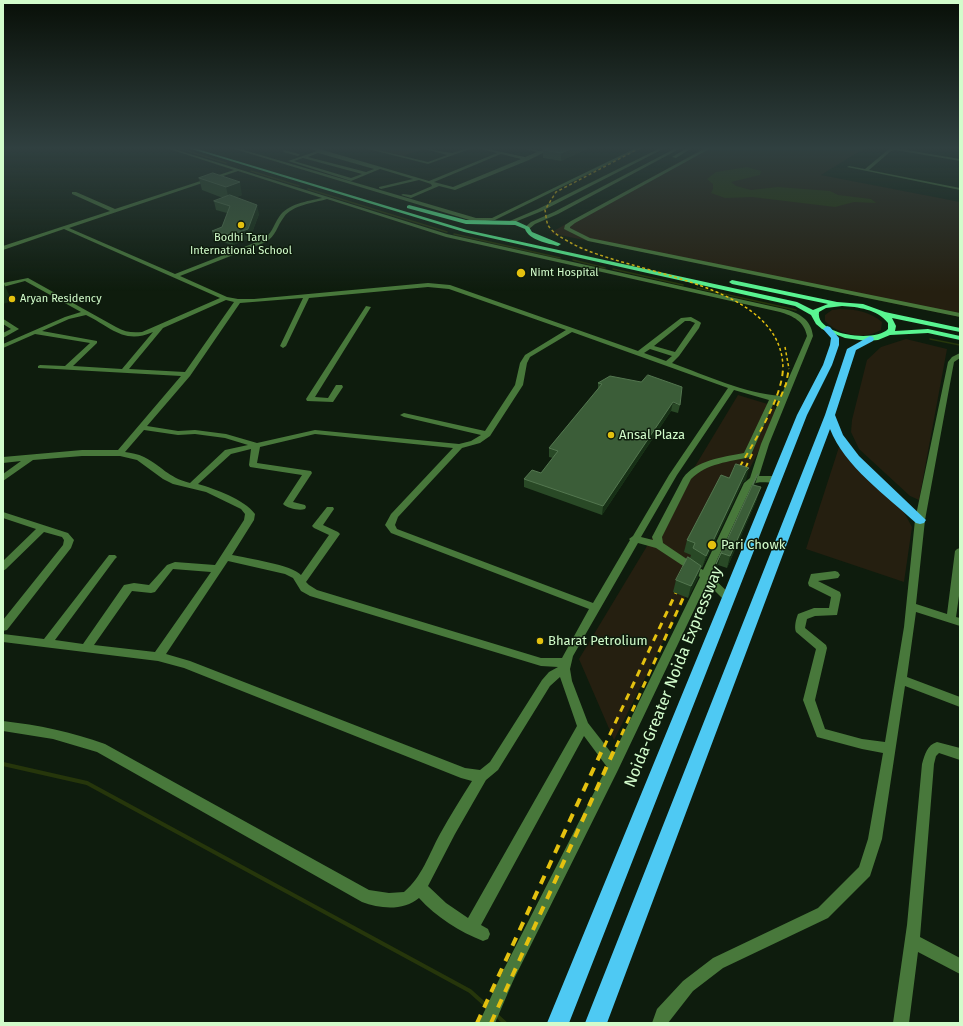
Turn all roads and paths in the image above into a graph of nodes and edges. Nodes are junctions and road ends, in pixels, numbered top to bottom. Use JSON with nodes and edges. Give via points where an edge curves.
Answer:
{"nodes":[{"id":1,"x":81,"y":196,"type":"edge"},
{"id":2,"x":160,"y":196,"type":"edge"},
{"id":3,"x":319,"y":196,"type":"edge"},
{"id":4,"x":347,"y":196,"type":"edge"},
{"id":5,"x":370,"y":196,"type":"edge"},
{"id":6,"x":394,"y":196,"type":"edge"},
{"id":7,"x":541,"y":196,"type":"edge"},
{"id":8,"x":566,"y":196,"type":"edge"},
{"id":9,"x":607,"y":196,"type":"edge"},
{"id":10,"x":586,"y":197,"type":"joint"},
{"id":11,"x":326,"y":198,"type":"junction"},
{"id":12,"x":603,"y":198,"type":"junction"},
{"id":13,"x":406,"y":199,"type":"junction"},
{"id":14,"x":391,"y":202,"type":"junction"},
{"id":15,"x":115,"y":211,"type":"junction"},
{"id":16,"x":508,"y":223,"type":"junction"},
{"id":17,"x":496,"y":224,"type":"junction"},
{"id":18,"x":65,"y":228,"type":"junction"},
{"id":19,"x":528,"y":230,"type":"junction"},
{"id":20,"x":493,"y":237,"type":"junction"},
{"id":21,"x":503,"y":239,"type":"junction"},
{"id":22,"x":3,"y":240,"type":"edge"},
{"id":23,"x":13,"y":245,"type":"junction"},
{"id":24,"x":3,"y":248,"type":"edge"},
{"id":25,"x":561,"y":251,"type":"junction"},
{"id":26,"x":567,"y":262,"type":"junction"},
{"id":27,"x":175,"y":276,"type":"junction"},
{"id":28,"x":698,"y":281,"type":"junction"},
{"id":29,"x":3,"y":285,"type":"edge"},
{"id":30,"x":678,"y":287,"type":"junction"},
{"id":31,"x":306,"y":296,"type":"junction"},
{"id":32,"x":225,"y":298,"type":"junction"},
{"id":33,"x":238,"y":301,"type":"junction"},
{"id":34,"x":837,"y":304,"type":"junction"},
{"id":35,"x":368,"y":308,"type":"dead end"},
{"id":36,"x":87,"y":313,"type":"junction"},
{"id":37,"x":881,"y":314,"type":"junction"},
{"id":38,"x":960,"y":315,"type":"edge"},
{"id":39,"x":815,"y":316,"type":"junction"},
{"id":40,"x":3,"y":321,"type":"edge"},
{"id":41,"x":160,"y":327,"type":"junction"},
{"id":42,"x":827,"y":329,"type":"junction"},
{"id":43,"x":571,"y":330,"type":"junction"},
{"id":44,"x":960,"y":330,"type":"edge"},
{"id":45,"x":34,"y":332,"type":"junction"},
{"id":46,"x":891,"y":332,"type":"junction"},
{"id":47,"x":3,"y":336,"type":"edge"},
{"id":48,"x":960,"y":338,"type":"edge"},
{"id":49,"x":870,"y":339,"type":"junction"},
{"id":50,"x":3,"y":346,"type":"edge"},
{"id":51,"x":283,"y":346,"type":"dead end"},
{"id":52,"x":648,"y":346,"type":"junction"},
{"id":53,"x":639,"y":354,"type":"junction"},
{"id":54,"x":677,"y":355,"type":"junction"},
{"id":55,"x":960,"y":355,"type":"edge"},
{"id":56,"x":667,"y":364,"type":"junction"},
{"id":57,"x":40,"y":367,"type":"dead end"},
{"id":58,"x":67,"y":368,"type":"junction"},
{"id":59,"x":124,"y":370,"type":"junction"},
{"id":60,"x":187,"y":374,"type":"junction"},
{"id":61,"x":732,"y":387,"type":"junction"},
{"id":62,"x":339,"y":388,"type":"dead end"},
{"id":63,"x":775,"y":401,"type":"junction"},
{"id":64,"x":404,"y":415,"type":"dead end"},
{"id":65,"x":830,"y":415,"type":"junction"},
{"id":66,"x":142,"y":427,"type":"junction"},
{"id":67,"x":487,"y":434,"type":"junction"},
{"id":68,"x":256,"y":445,"type":"junction"},
{"id":69,"x":459,"y":446,"type":"junction"},
{"id":70,"x":120,"y":453,"type":"junction"},
{"id":71,"x":30,"y":458,"type":"junction"},
{"id":72,"x":3,"y":460,"type":"edge"},
{"id":73,"x":677,"y":468,"type":"junction"},
{"id":74,"x":691,"y":472,"type":"junction"},
{"id":75,"x":3,"y":478,"type":"edge"},
{"id":76,"x":754,"y":479,"type":"junction"},
{"id":77,"x":776,"y":479,"type":"junction"},
{"id":78,"x":192,"y":484,"type":"junction"},
{"id":79,"x":302,"y":507,"type":"dead end"},
{"id":80,"x":330,"y":509,"type":"dead end"},
{"id":81,"x":3,"y":515,"type":"edge"},
{"id":82,"x":920,"y":520,"type":"junction"},
{"id":83,"x":42,"y":528,"type":"junction"},
{"id":84,"x":634,"y":539,"type":"junction"},
{"id":85,"x":659,"y":545,"type":"junction"},
{"id":86,"x":960,"y":550,"type":"edge"},
{"id":87,"x":112,"y":556,"type":"dead end"},
{"id":88,"x":226,"y":557,"type":"junction"},
{"id":89,"x":3,"y":566,"type":"edge"},
{"id":90,"x":218,"y":569,"type":"junction"},
{"id":91,"x":835,"y":575,"type":"dead end"},
{"id":92,"x":706,"y":576,"type":"junction"},
{"id":93,"x":301,"y":582,"type":"junction"},
{"id":94,"x":728,"y":597,"type":"junction"},
{"id":95,"x":911,"y":606,"type":"junction"},
{"id":96,"x":594,"y":607,"type":"junction"},
{"id":97,"x":955,"y":621,"type":"edge"},
{"id":98,"x":3,"y":627,"type":"edge"},
{"id":99,"x":3,"y":638,"type":"edge"},
{"id":100,"x":47,"y":643,"type":"junction"},
{"id":101,"x":86,"y":648,"type":"junction"},
{"id":102,"x":158,"y":657,"type":"junction"},
{"id":103,"x":564,"y":666,"type":"junction"},
{"id":104,"x":900,"y":679,"type":"junction"},
{"id":105,"x":960,"y":702,"type":"edge"},
{"id":106,"x":3,"y":726,"type":"edge"},
{"id":107,"x":583,"y":726,"type":"junction"},
{"id":108,"x":889,"y":748,"type":"junction"},
{"id":109,"x":960,"y":754,"type":"edge"},
{"id":110,"x":614,"y":766,"type":"junction"},
{"id":111,"x":482,"y":776,"type":"junction"},
{"id":112,"x":419,"y":887,"type":"junction"},
{"id":113,"x":912,"y":941,"type":"junction"},
{"id":114,"x":960,"y":966,"type":"edge"},
{"id":115,"x":560,"y":1018,"type":"edge"},
{"id":116,"x":487,"y":1023,"type":"edge"},
{"id":117,"x":596,"y":1023,"type":"edge"},
{"id":118,"x":660,"y":1023,"type":"edge"},
{"id":119,"x":901,"y":1023,"type":"edge"}],
"edges":[{"from":1,"to":15,"type":"street"},
{"from":2,"to":15,"type":"street"},
{"from":3,"to":11,"type":"street"},
{"from":4,"to":20,"type":"main road"},
{"from":5,"to":14,"type":"main road"},
{"from":6,"to":13,"type":"street"},
{"from":7,"to":13,"type":"street","via":[[493,219],[476,220]]},
{"from":8,"to":16,"type":"street"},
{"from":9,"to":12,"type":"street"},
{"from":10,"to":12,"type":"street"},
{"from":10,"to":19,"type":"street","via":[[533,223]]},
{"from":11,"to":26,"type":"street","via":[[446,236]]},
{"from":11,"to":27,"type":"street","via":[[284,213],[274,234],[264,241]]},
{"from":12,"to":38,"type":"street","via":[[567,226],[567,229],[585,239]]},
{"from":13,"to":14,"type":"street"},
{"from":14,"to":17,"type":"main road","via":[[466,222]]},
{"from":15,"to":18,"type":"street"},
{"from":16,"to":17,"type":"main road"},
{"from":16,"to":19,"type":"main road","via":[[522,225]]},
{"from":17,"to":20,"type":"main road","via":[[487,229],[487,233]]},
{"from":18,"to":23,"type":"street"},
{"from":18,"to":27,"type":"street"},
{"from":19,"to":21,"type":"main road","via":[[520,238]]},
{"from":19,"to":34,"type":"main road","via":[[547,242]]},
{"from":20,"to":21,"type":"main road"},
{"from":21,"to":25,"type":"main road"},
{"from":22,"to":23,"type":"street"},
{"from":23,"to":24,"type":"street"},
{"from":25,"to":26,"type":"street"},
{"from":25,"to":28,"type":"main road"},
{"from":26,"to":30,"type":"street"},
{"from":27,"to":32,"type":"street"},
{"from":28,"to":30,"type":"street"},
{"from":28,"to":39,"type":"main road","via":[[797,304],[807,308]]},
{"from":29,"to":36,"type":"street","via":[[26,279]]},
{"from":30,"to":63,"type":"street","via":[[783,310],[806,323],[810,329],[810,336]]},
{"from":31,"to":33,"type":"street"},
{"from":31,"to":43,"type":"street","via":[[441,285]]},
{"from":31,"to":51,"type":"street"},
{"from":32,"to":33,"type":"street"},
{"from":32,"to":41,"type":"street"},
{"from":33,"to":60,"type":"street"},
{"from":34,"to":37,"type":"main road","via":[[860,306]]},
{"from":34,"to":39,"type":"main road","via":[[821,308],[816,311]]},
{"from":35,"to":62,"type":"street","via":[[310,399],[330,400]]},
{"from":36,"to":41,"type":"street","via":[[128,335],[143,334]]},
{"from":36,"to":45,"type":"street","via":[[67,318]]},
{"from":37,"to":44,"type":"main road"},
{"from":37,"to":46,"type":"main road","via":[[892,323]]},
{"from":39,"to":42,"type":"main road"},
{"from":40,"to":47,"type":"street","via":[[16,329]]},
{"from":41,"to":59,"type":"street"},
{"from":42,"to":49,"type":"main road","via":[[847,336]]},
{"from":42,"to":77,"type":"highway","name":"Noida-Greater Noida Expressway","via":[[835,338],[834,349],[802,414]]},
{"from":43,"to":53,"type":"street"},
{"from":43,"to":67,"type":"street","via":[[527,356],[523,361],[519,385]]},
{"from":45,"to":50,"type":"street"},
{"from":45,"to":58,"type":"street","via":[[95,342]]},
{"from":46,"to":48,"type":"main road","via":[[928,331]]},
{"from":46,"to":49,"type":"main road","via":[[886,336]]},
{"from":49,"to":65,"type":"highway","via":[[852,349]]},
{"from":52,"to":53,"type":"street"},
{"from":52,"to":54,"type":"street"},
{"from":52,"to":54,"type":"street","via":[[683,319],[697,321]]},
{"from":53,"to":56,"type":"street"},
{"from":54,"to":56,"type":"street"},
{"from":55,"to":82,"type":"street","via":[[951,362]]},
{"from":56,"to":61,"type":"street"},
{"from":57,"to":58,"type":"street"},
{"from":58,"to":59,"type":"street"},
{"from":59,"to":60,"type":"street"},
{"from":60,"to":66,"type":"street"},
{"from":61,"to":63,"type":"street"},
{"from":61,"to":73,"type":"street"},
{"from":63,"to":74,"type":"street","via":[[747,455]]},
{"from":63,"to":76,"type":"street"},
{"from":64,"to":67,"type":"street"},
{"from":65,"to":82,"type":"highway","via":[[838,434],[861,465]]},
{"from":65,"to":117,"type":"highway"},
{"from":66,"to":68,"type":"street","via":[[178,433],[195,432],[226,436]]},
{"from":66,"to":70,"type":"street"},
{"from":67,"to":69,"type":"street","via":[[474,444]]},
{"from":68,"to":69,"type":"street","via":[[315,432]]},
{"from":68,"to":78,"type":"street","via":[[224,454]]},
{"from":68,"to":79,"type":"street","via":[[253,465],[308,473],[287,504]]},
{"from":69,"to":96,"type":"street","via":[[394,516],[390,525],[394,531]]},
{"from":70,"to":71,"type":"street"},
{"from":70,"to":78,"type":"street","via":[[140,458],[176,482]]},
{"from":71,"to":72,"type":"street"},
{"from":71,"to":75,"type":"street"},
{"from":73,"to":74,"type":"street"},
{"from":73,"to":84,"type":"street"},
{"from":74,"to":85,"type":"street","via":[[657,537]]},
{"from":76,"to":77,"type":"street"},
{"from":76,"to":92,"type":"street","via":[[748,483]]},
{"from":77,"to":94,"type":"highway","name":"Noida-Greater Noida Expressway"},
{"from":78,"to":88,"type":"street","via":[[244,507],[250,514],[249,520]]},
{"from":80,"to":93,"type":"street","via":[[317,526],[335,534]]},
{"from":81,"to":83,"type":"street"},
{"from":82,"to":95,"type":"street"},
{"from":83,"to":89,"type":"street"},
{"from":83,"to":98,"type":"street","via":[[64,535],[69,540],[68,546]]},
{"from":84,"to":85,"type":"street"},
{"from":84,"to":96,"type":"street"},
{"from":85,"to":92,"type":"street"},
{"from":86,"to":97,"type":"street"},
{"from":87,"to":100,"type":"street"},
{"from":88,"to":90,"type":"street"},
{"from":88,"to":93,"type":"street","via":[[288,571],[296,574]]},
{"from":90,"to":101,"type":"street","via":[[175,565],[170,567],[151,590],[138,586],[128,588]]},
{"from":90,"to":102,"type":"street"},
{"from":91,"to":108,"type":"street","via":[[814,577],[812,583],[836,595],[833,612],[814,612],[802,617],[800,629],[822,648],[809,700],[821,733]]},
{"from":92,"to":94,"type":"street"},
{"from":92,"to":110,"type":"street"},
{"from":93,"to":103,"type":"street","via":[[314,593],[541,662]]},
{"from":94,"to":115,"type":"highway","name":"Noida-Greater Noida Expressway"},
{"from":95,"to":97,"type":"street"},
{"from":95,"to":104,"type":"street"},
{"from":96,"to":103,"type":"street"},
{"from":99,"to":100,"type":"street"},
{"from":100,"to":101,"type":"street"},
{"from":101,"to":102,"type":"street"},
{"from":102,"to":111,"type":"street","via":[[186,664],[465,774]]},
{"from":103,"to":107,"type":"street","via":[[566,680]]},
{"from":103,"to":111,"type":"street","via":[[546,682],[494,766]]},
{"from":104,"to":105,"type":"street"},
{"from":104,"to":108,"type":"street"},
{"from":106,"to":112,"type":"street","via":[[42,731],[77,739],[100,748],[367,898],[390,901],[409,897]]},
{"from":107,"to":110,"type":"street"},
{"from":107,"to":112,"type":"street","via":[[477,931],[454,919],[433,903]]},
{"from":108,"to":118,"type":"street","via":[[875,839],[865,872],[823,913],[718,963],[688,986],[663,1015]]},
{"from":109,"to":113,"type":"street","via":[[937,747],[931,753],[928,764]]},
{"from":110,"to":116,"type":"street"},
{"from":111,"to":112,"type":"street"},
{"from":113,"to":114,"type":"street"},
{"from":113,"to":119,"type":"street"}]}
